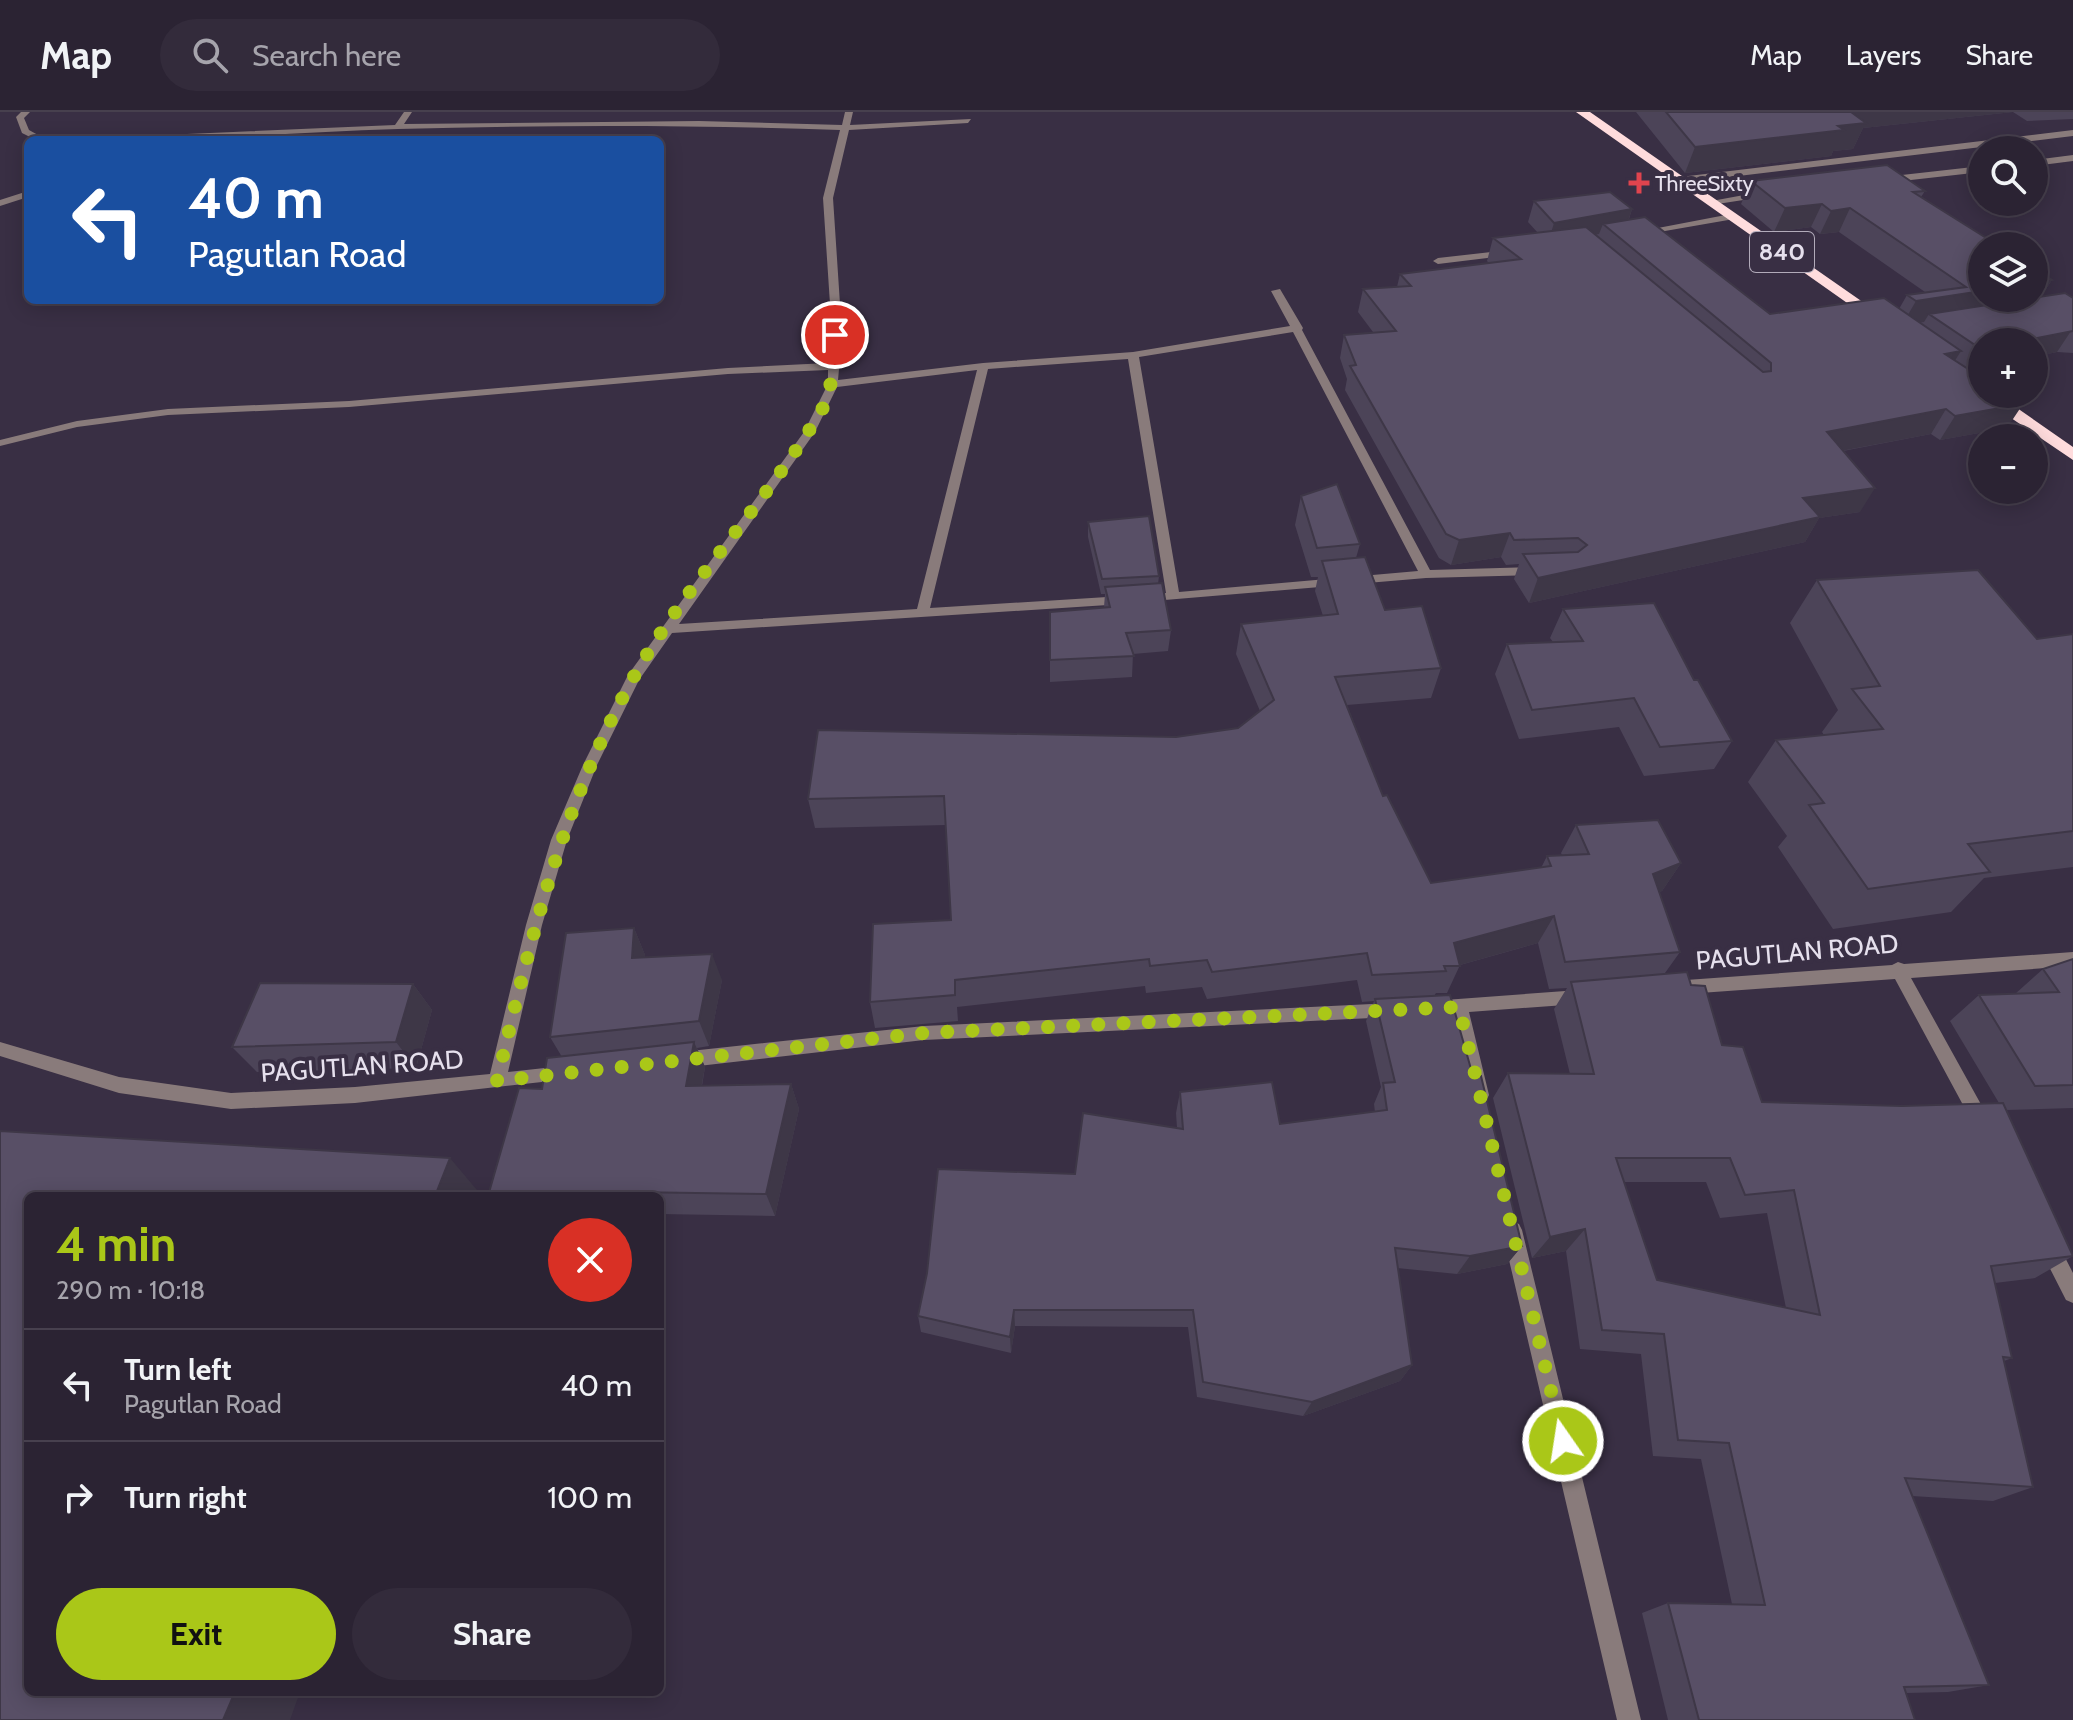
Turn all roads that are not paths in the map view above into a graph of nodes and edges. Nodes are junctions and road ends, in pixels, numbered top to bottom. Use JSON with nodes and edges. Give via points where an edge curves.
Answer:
{"nodes":[{"id":1,"x":26,"y":112,"type":"edge"},
{"id":2,"x":408,"y":112,"type":"edge"},
{"id":3,"x":849,"y":112,"type":"edge"},
{"id":4,"x":1582,"y":112,"type":"edge"},
{"id":5,"x":968,"y":121,"type":"dead end"},
{"id":6,"x":398,"y":127,"type":"junction"},
{"id":7,"x":843,"y":128,"type":"junction"},
{"id":8,"x":252,"y":131,"type":"junction"},
{"id":9,"x":2073,"y":133,"type":"edge"},
{"id":10,"x":35,"y":136,"type":"edge"},
{"id":11,"x":178,"y":136,"type":"edge"},
{"id":12,"x":229,"y":136,"type":"edge"},
{"id":13,"x":2073,"y":158,"type":"edge"},
{"id":14,"x":2048,"y":161,"type":"edge"},
{"id":15,"x":1968,"y":171,"type":"edge"},
{"id":16,"x":1680,"y":180,"type":"junction"},
{"id":17,"x":1875,"y":181,"type":"edge"},
{"id":18,"x":1783,"y":192,"type":"edge"},
{"id":19,"x":24,"y":195,"type":"edge"},
{"id":20,"x":1711,"y":202,"type":"junction"},
{"id":21,"x":0,"y":203,"type":"edge"},
{"id":22,"x":1731,"y":217,"type":"junction"},
{"id":23,"x":1625,"y":235,"type":"edge"},
{"id":24,"x":1523,"y":252,"type":"edge"},
{"id":25,"x":1438,"y":261,"type":"dead end"},
{"id":26,"x":1276,"y":291,"type":"dead end"},
{"id":27,"x":1298,"y":328,"type":"junction"},
{"id":28,"x":1897,"y":332,"type":"edge"},
{"id":29,"x":1133,"y":355,"type":"junction"},
{"id":30,"x":836,"y":366,"type":"junction"},
{"id":31,"x":983,"y":366,"type":"junction"},
{"id":32,"x":833,"y":384,"type":"junction"},
{"id":33,"x":2006,"y":408,"type":"edge"},
{"id":34,"x":0,"y":443,"type":"edge"},
{"id":35,"x":2073,"y":455,"type":"edge"},
{"id":36,"x":1552,"y":571,"type":"edge"},
{"id":37,"x":1426,"y":574,"type":"junction"},
{"id":38,"x":1173,"y":597,"type":"junction"},
{"id":39,"x":923,"y":612,"type":"junction"},
{"id":40,"x":666,"y":629,"type":"junction"},
{"id":41,"x":2073,"y":959,"type":"edge"},
{"id":42,"x":1898,"y":969,"type":"junction"},
{"id":43,"x":1663,"y":989,"type":"edge"},
{"id":44,"x":1600,"y":995,"type":"edge"},
{"id":45,"x":1459,"y":1007,"type":"junction"},
{"id":46,"x":0,"y":1049,"type":"edge"},
{"id":47,"x":655,"y":1063,"type":"edge"},
{"id":48,"x":576,"y":1072,"type":"edge"},
{"id":49,"x":497,"y":1081,"type":"junction"},
{"id":50,"x":1485,"y":1115,"type":"edge"},
{"id":51,"x":1994,"y":1145,"type":"edge"},
{"id":52,"x":1507,"y":1208,"type":"edge"},
{"id":53,"x":2038,"y":1226,"type":"edge"},
{"id":54,"x":2073,"y":1293,"type":"edge"},
{"id":55,"x":1629,"y":1720,"type":"edge"}],
"edges":[{"from":1,"to":10,"type":"street","via":[[20,117],[25,131]]},
{"from":2,"to":6,"type":"street"},
{"from":3,"to":7,"type":"street"},
{"from":4,"to":16,"type":"highway","number":"840"},
{"from":5,"to":7,"type":"street"},
{"from":6,"to":7,"type":"street","via":[[699,123]]},
{"from":6,"to":8,"type":"street"},
{"from":7,"to":30,"type":"street","via":[[828,198]]},
{"from":8,"to":11,"type":"street"},
{"from":8,"to":12,"type":"street"},
{"from":9,"to":16,"type":"street"},
{"from":13,"to":14,"type":"street"},
{"from":15,"to":17,"type":"street"},
{"from":16,"to":20,"type":"highway","number":"840"},
{"from":18,"to":20,"type":"street"},
{"from":19,"to":21,"type":"street"},
{"from":20,"to":22,"type":"highway","number":"840"},
{"from":22,"to":23,"type":"street"},
{"from":22,"to":28,"type":"highway","number":"840"},
{"from":24,"to":25,"type":"street"},
{"from":26,"to":27,"type":"street"},
{"from":27,"to":29,"type":"street"},
{"from":27,"to":37,"type":"street"},
{"from":29,"to":31,"type":"street"},
{"from":29,"to":38,"type":"street"},
{"from":30,"to":32,"type":"street"},
{"from":30,"to":34,"type":"street","via":[[349,404],[168,412],[77,424]]},
{"from":31,"to":32,"type":"street"},
{"from":31,"to":39,"type":"street"},
{"from":32,"to":40,"type":"street","via":[[809,432]]},
{"from":33,"to":35,"type":"highway"},
{"from":36,"to":37,"type":"street"},
{"from":37,"to":38,"type":"street"},
{"from":38,"to":39,"type":"street"},
{"from":39,"to":40,"type":"street"},
{"from":40,"to":49,"type":"street","via":[[633,678],[559,840]]},
{"from":41,"to":42,"type":"street","name":"PAGUTLAN ROAD"},
{"from":42,"to":43,"type":"street","name":"PAGUTLAN ROAD"},
{"from":42,"to":51,"type":"street"},
{"from":44,"to":45,"type":"street"},
{"from":45,"to":47,"type":"street","via":[[924,1033]]},
{"from":45,"to":50,"type":"street"},
{"from":46,"to":49,"type":"street","name":"PAGUTLAN ROAD","via":[[119,1085],[231,1101]]},
{"from":48,"to":49,"type":"street","name":"PAGUTLAN ROAD"},
{"from":52,"to":55,"type":"street"},
{"from":53,"to":54,"type":"street"}]}
